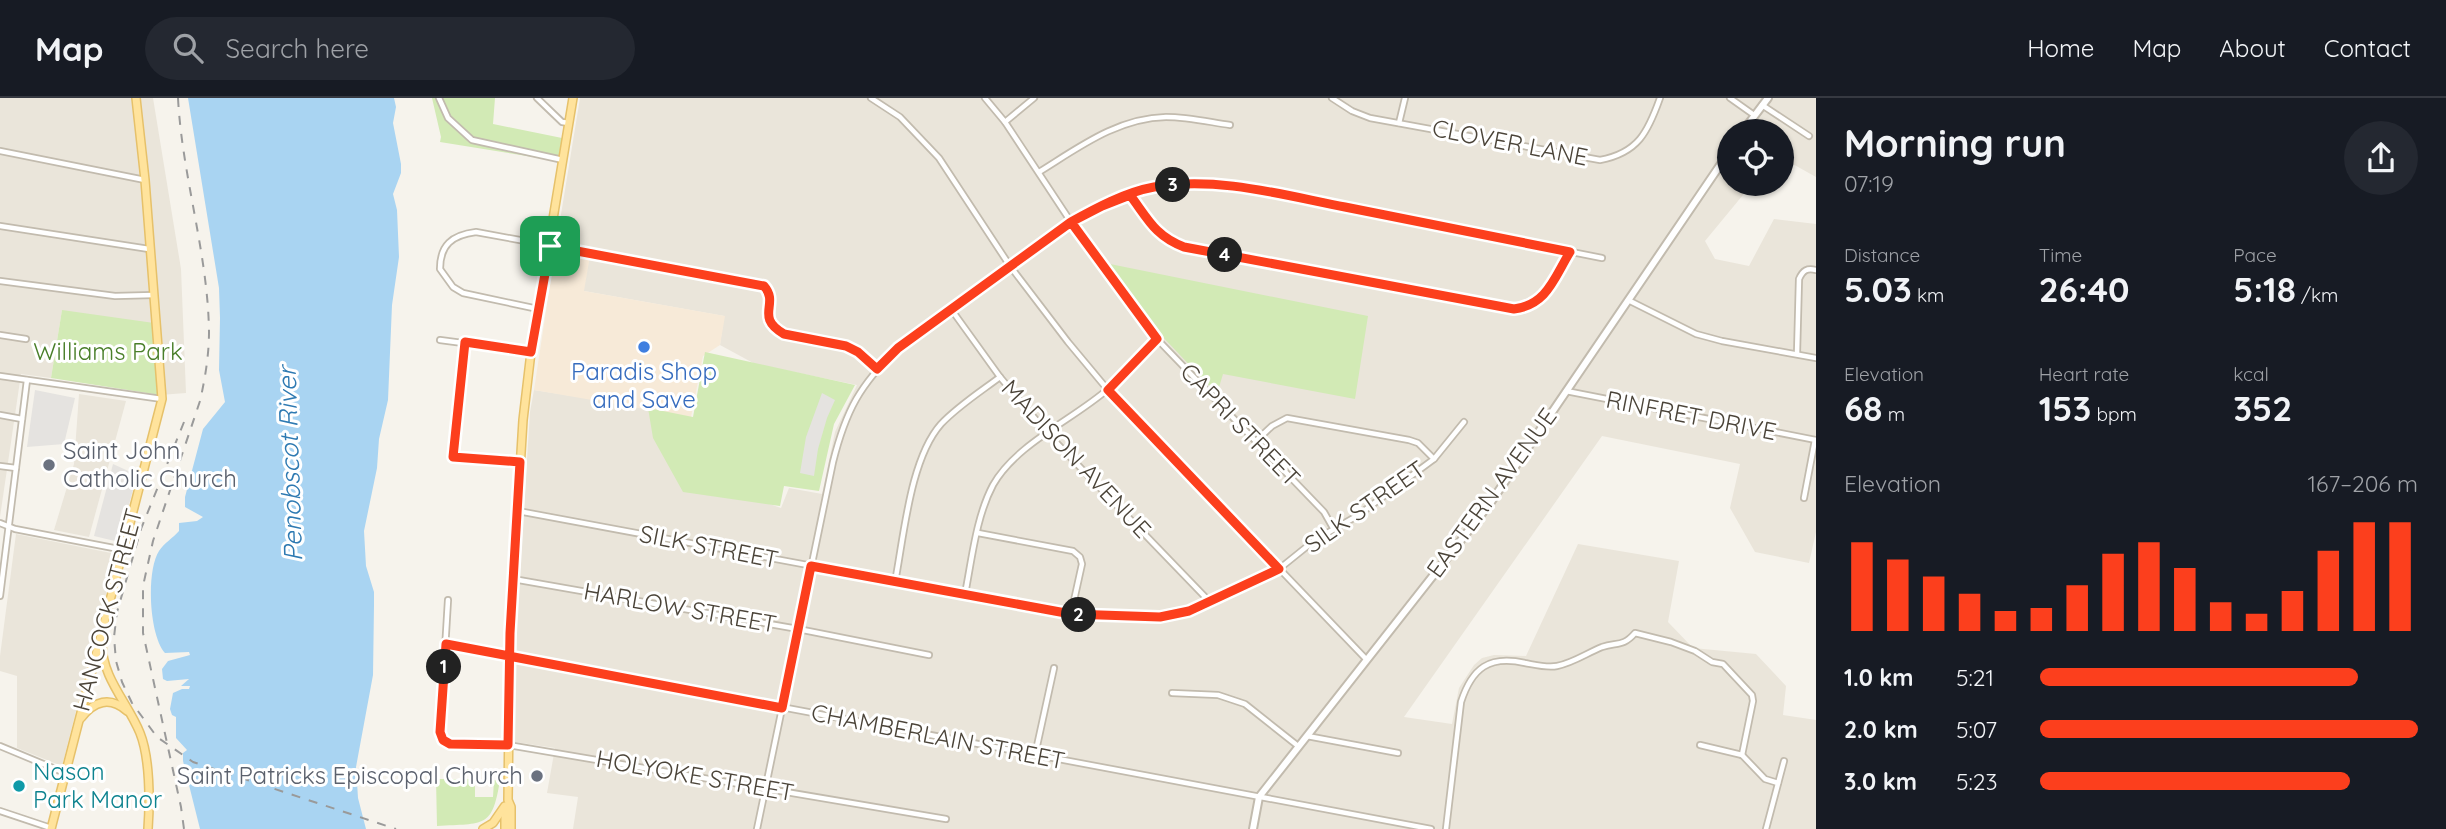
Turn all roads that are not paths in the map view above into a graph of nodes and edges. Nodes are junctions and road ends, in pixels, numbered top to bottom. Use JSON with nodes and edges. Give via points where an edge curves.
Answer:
{"nodes":[{"id":1,"x":136,"y":98,"type":"edge"},
{"id":2,"x":439,"y":98,"type":"edge"},
{"id":3,"x":537,"y":98,"type":"edge"},
{"id":4,"x":573,"y":98,"type":"edge"},
{"id":5,"x":871,"y":98,"type":"edge"},
{"id":6,"x":985,"y":98,"type":"edge"},
{"id":7,"x":1034,"y":98,"type":"edge"},
{"id":8,"x":1332,"y":98,"type":"edge"},
{"id":9,"x":1405,"y":98,"type":"edge"},
{"id":10,"x":1660,"y":98,"type":"edge"},
{"id":11,"x":1730,"y":98,"type":"edge"},
{"id":12,"x":1768,"y":98,"type":"edge"},
{"id":13,"x":1762,"y":105,"type":"junction"},
{"id":14,"x":1754,"y":116,"type":"junction"},
{"id":15,"x":1752,"y":119,"type":"edge"},
{"id":16,"x":1004,"y":122,"type":"junction"},
{"id":17,"x":569,"y":123,"type":"junction"},
{"id":18,"x":1399,"y":123,"type":"junction"},
{"id":19,"x":1230,"y":125,"type":"dead end"},
{"id":20,"x":1810,"y":136,"type":"dead end"},
{"id":21,"x":0,"y":150,"type":"edge"},
{"id":22,"x":563,"y":160,"type":"junction"},
{"id":23,"x":1717,"y":169,"type":"edge"},
{"id":24,"x":1039,"y":172,"type":"junction"},
{"id":25,"x":145,"y":180,"type":"junction"},
{"id":26,"x":1130,"y":195,"type":"junction"},
{"id":27,"x":1071,"y":222,"type":"junction"},
{"id":28,"x":0,"y":226,"type":"edge"},
{"id":29,"x":550,"y":246,"type":"junction"},
{"id":30,"x":149,"y":249,"type":"junction"},
{"id":31,"x":1570,"y":252,"type":"junction"},
{"id":32,"x":1602,"y":258,"type":"dead end"},
{"id":33,"x":1010,"y":266,"type":"junction"},
{"id":34,"x":1816,"y":270,"type":"edge"},
{"id":35,"x":0,"y":281,"type":"edge"},
{"id":36,"x":154,"y":295,"type":"junction"},
{"id":37,"x":1627,"y":300,"type":"junction"},
{"id":38,"x":538,"y":309,"type":"junction"},
{"id":39,"x":951,"y":309,"type":"junction"},
{"id":40,"x":0,"y":335,"type":"edge"},
{"id":41,"x":26,"y":339,"type":"dead end"},
{"id":42,"x":1157,"y":339,"type":"junction"},
{"id":43,"x":440,"y":340,"type":"dead end"},
{"id":44,"x":465,"y":342,"type":"junction"},
{"id":45,"x":531,"y":352,"type":"junction"},
{"id":46,"x":1797,"y":354,"type":"junction"},
{"id":47,"x":1816,"y":358,"type":"edge"},
{"id":48,"x":877,"y":369,"type":"junction"},
{"id":49,"x":0,"y":376,"type":"edge"},
{"id":50,"x":1000,"y":377,"type":"junction"},
{"id":51,"x":27,"y":380,"type":"junction"},
{"id":52,"x":1108,"y":390,"type":"junction"},
{"id":53,"x":1565,"y":391,"type":"junction"},
{"id":54,"x":162,"y":399,"type":"junction"},
{"id":55,"x":0,"y":415,"type":"edge"},
{"id":56,"x":22,"y":419,"type":"junction"},
{"id":57,"x":1464,"y":422,"type":"dead end"},
{"id":58,"x":1047,"y":433,"type":"junction"},
{"id":59,"x":1816,"y":440,"type":"edge"},
{"id":60,"x":1256,"y":442,"type":"junction"},
{"id":61,"x":1434,"y":459,"type":"junction"},
{"id":62,"x":520,"y":462,"type":"junction"},
{"id":63,"x":0,"y":466,"type":"edge"},
{"id":64,"x":16,"y":468,"type":"junction"},
{"id":65,"x":1804,"y":498,"type":"dead end"},
{"id":66,"x":517,"y":511,"type":"junction"},
{"id":67,"x":0,"y":523,"type":"edge"},
{"id":68,"x":9,"y":526,"type":"junction"},
{"id":69,"x":1333,"y":528,"type":"junction"},
{"id":70,"x":978,"y":533,"type":"junction"},
{"id":71,"x":124,"y":550,"type":"junction"},
{"id":72,"x":811,"y":566,"type":"junction"},
{"id":73,"x":1279,"y":569,"type":"junction"},
{"id":74,"x":512,"y":579,"type":"junction"},
{"id":75,"x":895,"y":582,"type":"junction"},
{"id":76,"x":965,"y":594,"type":"junction"},
{"id":77,"x":0,"y":596,"type":"edge"},
{"id":78,"x":448,"y":600,"type":"dead end"},
{"id":79,"x":1210,"y":602,"type":"junction"},
{"id":80,"x":1071,"y":614,"type":"junction"},
{"id":81,"x":103,"y":629,"type":"junction"},
{"id":82,"x":798,"y":629,"type":"junction"},
{"id":83,"x":446,"y":644,"type":"junction"},
{"id":84,"x":509,"y":655,"type":"junction"},
{"id":85,"x":929,"y":655,"type":"dead end"},
{"id":86,"x":1366,"y":659,"type":"junction"},
{"id":87,"x":1054,"y":668,"type":"dead end"},
{"id":88,"x":1172,"y":693,"type":"dead end"},
{"id":89,"x":782,"y":708,"type":"junction"},
{"id":90,"x":130,"y":714,"type":"junction"},
{"id":91,"x":77,"y":727,"type":"junction"},
{"id":92,"x":1306,"y":736,"type":"junction"},
{"id":93,"x":508,"y":745,"type":"junction"},
{"id":94,"x":1700,"y":745,"type":"dead end"},
{"id":95,"x":0,"y":746,"type":"edge"},
{"id":96,"x":1298,"y":746,"type":"junction"},
{"id":97,"x":1398,"y":753,"type":"dead end"},
{"id":98,"x":1035,"y":755,"type":"junction"},
{"id":99,"x":1742,"y":755,"type":"junction"},
{"id":100,"x":1784,"y":761,"type":"dead end"},
{"id":101,"x":66,"y":773,"type":"junction"},
{"id":102,"x":1778,"y":783,"type":"junction"},
{"id":103,"x":765,"y":788,"type":"junction"},
{"id":104,"x":1259,"y":797,"type":"junction"},
{"id":105,"x":506,"y":803,"type":"junction"},
{"id":106,"x":0,"y":811,"type":"edge"},
{"id":107,"x":946,"y":819,"type":"dead end"},
{"id":108,"x":51,"y":829,"type":"edge"},
{"id":109,"x":148,"y":829,"type":"edge"},
{"id":110,"x":483,"y":829,"type":"edge"},
{"id":111,"x":505,"y":829,"type":"edge"},
{"id":112,"x":511,"y":829,"type":"edge"},
{"id":113,"x":757,"y":829,"type":"edge"},
{"id":114,"x":1253,"y":829,"type":"edge"},
{"id":115,"x":1430,"y":829,"type":"edge"},
{"id":116,"x":1446,"y":829,"type":"edge"},
{"id":117,"x":1766,"y":829,"type":"edge"}],
"edges":[{"from":1,"to":25,"type":"main road","name":"HANCOCK STREET"},
{"from":2,"to":22,"type":"street","via":[[448,118],[472,140]]},
{"from":3,"to":17,"type":"street","via":[[562,122]]},
{"from":4,"to":17,"type":"main road"},
{"from":5,"to":33,"type":"street","via":[[900,117],[939,158]]},
{"from":6,"to":16,"type":"street","name":"CAPRI STREET"},
{"from":7,"to":16,"type":"street"},
{"from":8,"to":18,"type":"street","name":"CLOVER LANE","via":[[1370,118]]},
{"from":9,"to":18,"type":"street"},
{"from":10,"to":18,"type":"street","name":"CLOVER LANE","via":[[1650,126],[1633,147],[1618,157],[1600,160]]},
{"from":11,"to":14,"type":"street"},
{"from":12,"to":13,"type":"street"},
{"from":13,"to":14,"type":"street"},
{"from":13,"to":20,"type":"street"},
{"from":14,"to":15,"type":"street"},
{"from":16,"to":24,"type":"street","name":"CAPRI STREET"},
{"from":17,"to":22,"type":"main road"},
{"from":19,"to":24,"type":"street","via":[[1164,117],[1136,122],[1100,135]]},
{"from":21,"to":25,"type":"street"},
{"from":22,"to":29,"type":"main road"},
{"from":23,"to":37,"type":"street","name":"EASTERN AVENUE"},
{"from":24,"to":27,"type":"street","name":"CAPRI STREET"},
{"from":25,"to":30,"type":"main road","name":"HANCOCK STREET"},
{"from":26,"to":27,"type":"street"},
{"from":26,"to":31,"type":"street","via":[[1152,187],[1206,183]]},
{"from":26,"to":31,"type":"street","via":[[1155,229],[1184,247],[1514,309],[1541,299]]},
{"from":27,"to":33,"type":"street"},
{"from":27,"to":42,"type":"street","name":"CAPRI STREET"},
{"from":28,"to":30,"type":"street"},
{"from":29,"to":38,"type":"main road"},
{"from":29,"to":38,"type":"street","via":[[463,233],[452,238],[440,258],[440,269],[463,293]]},
{"from":29,"to":48,"type":"street","via":[[764,286],[771,298],[767,314],[776,330],[846,346]]},
{"from":30,"to":36,"type":"main road","name":"HANCOCK STREET"},
{"from":31,"to":32,"type":"street"},
{"from":33,"to":39,"type":"street"},
{"from":33,"to":52,"type":"street"},
{"from":34,"to":46,"type":"street","via":[[1808,268],[1798,279]]},
{"from":35,"to":36,"type":"street","via":[[115,296]]},
{"from":36,"to":54,"type":"main road","name":"HANCOCK STREET"},
{"from":37,"to":46,"type":"street","via":[[1696,334]]},
{"from":37,"to":53,"type":"street","name":"EASTERN AVENUE"},
{"from":38,"to":45,"type":"main road"},
{"from":39,"to":48,"type":"street"},
{"from":39,"to":50,"type":"street","name":"MADISON AVENUE"},
{"from":40,"to":41,"type":"street"},
{"from":42,"to":52,"type":"street"},
{"from":42,"to":60,"type":"street","name":"CAPRI STREET"},
{"from":43,"to":44,"type":"street"},
{"from":44,"to":45,"type":"street"},
{"from":44,"to":62,"type":"street","via":[[453,457]]},
{"from":45,"to":62,"type":"main road"},
{"from":46,"to":47,"type":"street"},
{"from":48,"to":72,"type":"street","via":[[851,405],[841,430]]},
{"from":49,"to":51,"type":"street"},
{"from":50,"to":58,"type":"street","name":"MADISON AVENUE"},
{"from":50,"to":75,"type":"street","via":[[956,410],[928,443]]},
{"from":51,"to":54,"type":"street"},
{"from":51,"to":56,"type":"street"},
{"from":52,"to":58,"type":"street"},
{"from":52,"to":73,"type":"street"},
{"from":53,"to":59,"type":"street","name":"RINFRET DRIVE"},
{"from":53,"to":86,"type":"street","name":"EASTERN AVENUE","via":[[1491,502]]},
{"from":54,"to":71,"type":"main road","name":"HANCOCK STREET"},
{"from":55,"to":56,"type":"street"},
{"from":56,"to":64,"type":"street"},
{"from":57,"to":61,"type":"street","name":"SILK STREET"},
{"from":58,"to":70,"type":"street","via":[[1007,465],[993,485]]},
{"from":58,"to":79,"type":"street","name":"MADISON AVENUE"},
{"from":59,"to":65,"type":"street"},
{"from":60,"to":61,"type":"street","via":[[1287,418],[1409,440]]},
{"from":60,"to":69,"type":"street","name":"CAPRI STREET","via":[[1324,512]]},
{"from":61,"to":69,"type":"street","name":"SILK STREET","via":[[1357,516]]},
{"from":62,"to":66,"type":"main road"},
{"from":63,"to":64,"type":"street"},
{"from":64,"to":68,"type":"street"},
{"from":66,"to":72,"type":"street","name":"SILK STREET"},
{"from":66,"to":74,"type":"main road"},
{"from":67,"to":68,"type":"street"},
{"from":68,"to":71,"type":"street"},
{"from":68,"to":77,"type":"street"},
{"from":69,"to":73,"type":"street","name":"SILK STREET"},
{"from":70,"to":76,"type":"street"},
{"from":70,"to":80,"type":"street","via":[[1080,556]]},
{"from":71,"to":81,"type":"main road","name":"HANCOCK STREET"},
{"from":72,"to":75,"type":"street","name":"SILK STREET"},
{"from":72,"to":82,"type":"street"},
{"from":73,"to":79,"type":"street","name":"SILK STREET"},
{"from":73,"to":86,"type":"street"},
{"from":74,"to":82,"type":"street","name":"HARLOW STREET"},
{"from":74,"to":84,"type":"main road"},
{"from":75,"to":76,"type":"street","name":"SILK STREET"},
{"from":76,"to":80,"type":"street","name":"SILK STREET"},
{"from":78,"to":83,"type":"street"},
{"from":79,"to":80,"type":"street","name":"SILK STREET","via":[[1160,617]]},
{"from":81,"to":90,"type":"main road","via":[[104,662]]},
{"from":81,"to":91,"type":"main road","name":"HANCOCK STREET"},
{"from":82,"to":85,"type":"street","name":"HARLOW STREET"},
{"from":82,"to":89,"type":"street"},
{"from":83,"to":84,"type":"street","name":"CHAMBERLAIN STREET"},
{"from":83,"to":93,"type":"street","name":"HOLYOKE STREET","via":[[443,740]]},
{"from":84,"to":89,"type":"street","name":"CHAMBERLAIN STREET"},
{"from":84,"to":93,"type":"main road"},
{"from":86,"to":92,"type":"street","name":"EASTERN AVENUE"},
{"from":87,"to":98,"type":"street"},
{"from":88,"to":96,"type":"street","via":[[1217,695],[1245,704]]},
{"from":89,"to":98,"type":"street","name":"CHAMBERLAIN STREET"},
{"from":89,"to":103,"type":"street"},
{"from":90,"to":91,"type":"main road","via":[[118,704],[100,702]]},
{"from":90,"to":109,"type":"main road","via":[[143,743]]},
{"from":91,"to":101,"type":"main road","name":"HANCOCK STREET"},
{"from":92,"to":96,"type":"street","name":"EASTERN AVENUE"},
{"from":92,"to":97,"type":"street"},
{"from":93,"to":103,"type":"street","name":"HOLYOKE STREET"},
{"from":93,"to":105,"type":"main road"},
{"from":94,"to":99,"type":"street"},
{"from":95,"to":101,"type":"street"},
{"from":96,"to":104,"type":"street","name":"EASTERN AVENUE"},
{"from":98,"to":104,"type":"street","name":"CHAMBERLAIN STREET"},
{"from":99,"to":102,"type":"street","via":[[1765,779]]},
{"from":99,"to":116,"type":"street","via":[[1753,701],[1749,691],[1723,664],[1671,642],[1635,633],[1626,643],[1556,666],[1506,660],[1491,663],[1476,671],[1461,702]]},
{"from":100,"to":102,"type":"street"},
{"from":101,"to":108,"type":"main road","name":"HANCOCK STREET"},
{"from":102,"to":117,"type":"street"},
{"from":103,"to":107,"type":"street","name":"HOLYOKE STREET"},
{"from":103,"to":113,"type":"street"},
{"from":104,"to":114,"type":"street","name":"EASTERN AVENUE"},
{"from":104,"to":115,"type":"street","name":"CHAMBERLAIN STREET"},
{"from":105,"to":110,"type":"main road","via":[[493,823]]},
{"from":105,"to":111,"type":"main road"},
{"from":105,"to":112,"type":"main road","via":[[511,807]]},
{"from":106,"to":108,"type":"street"}]}
